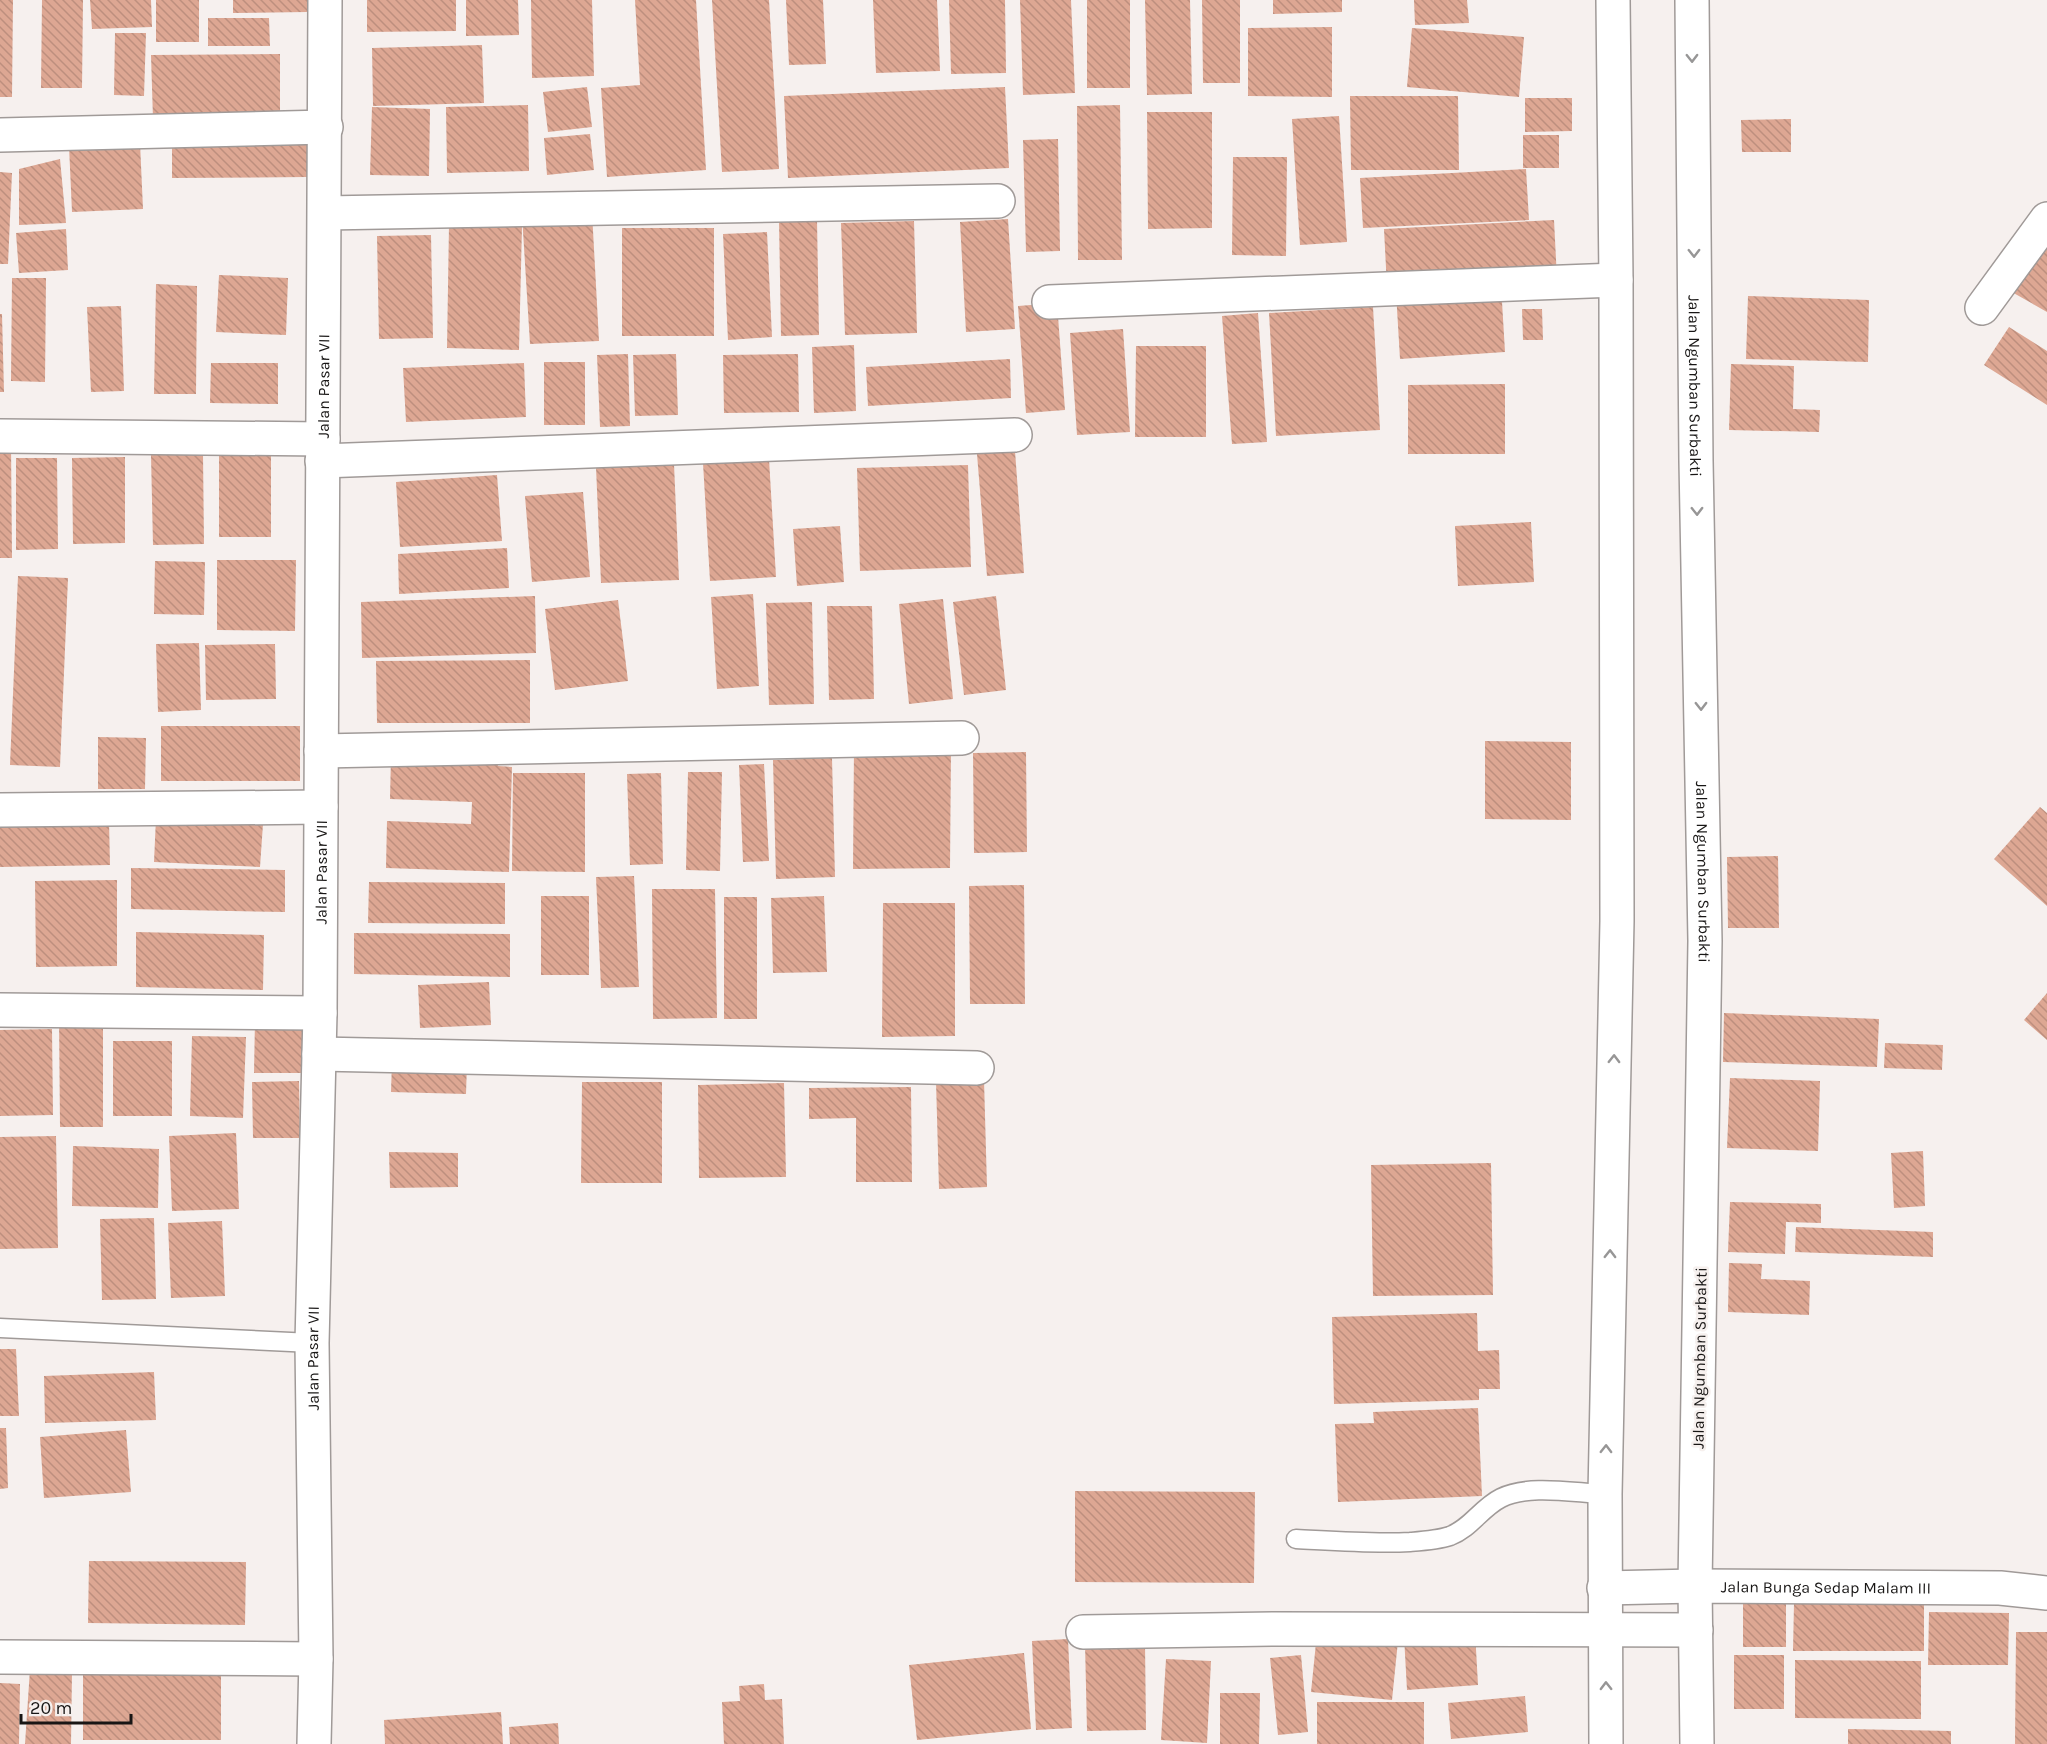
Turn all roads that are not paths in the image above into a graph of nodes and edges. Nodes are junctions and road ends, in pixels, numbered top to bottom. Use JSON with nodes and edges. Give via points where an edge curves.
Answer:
{"nodes":[{"id":1,"x":325,"y":0,"type":"edge"},
{"id":2,"x":1613,"y":0,"type":"edge"},
{"id":3,"x":1692,"y":0,"type":"edge"},
{"id":4,"x":326,"y":127,"type":"junction"},
{"id":5,"x":0,"y":135,"type":"edge"},
{"id":6,"x":998,"y":201,"type":"dead end"},
{"id":7,"x":325,"y":213,"type":"junction"},
{"id":8,"x":2047,"y":219,"type":"edge"},
{"id":9,"x":1616,"y":280,"type":"junction"},
{"id":10,"x":1049,"y":302,"type":"dead end"},
{"id":11,"x":1982,"y":308,"type":"dead end"},
{"id":12,"x":1015,"y":435,"type":"dead end"},
{"id":13,"x":0,"y":436,"type":"edge"},
{"id":14,"x":323,"y":450,"type":"junction"},
{"id":15,"x":962,"y":738,"type":"dead end"},
{"id":16,"x":321,"y":751,"type":"junction"},
{"id":17,"x":321,"y":807,"type":"junction"},
{"id":18,"x":0,"y":810,"type":"edge"},
{"id":19,"x":0,"y":1010,"type":"edge"},
{"id":20,"x":320,"y":1013,"type":"junction"},
{"id":21,"x":320,"y":1054,"type":"junction"},
{"id":22,"x":977,"y":1068,"type":"dead end"},
{"id":23,"x":0,"y":1328,"type":"edge"},
{"id":24,"x":312,"y":1343,"type":"junction"},
{"id":25,"x":1605,"y":1494,"type":"junction"},
{"id":26,"x":1296,"y":1539,"type":"dead end"},
{"id":27,"x":1695,"y":1587,"type":"junction"},
{"id":28,"x":1604,"y":1588,"type":"junction"},
{"id":29,"x":2047,"y":1593,"type":"edge"},
{"id":30,"x":1605,"y":1630,"type":"junction"},
{"id":31,"x":1696,"y":1630,"type":"junction"},
{"id":32,"x":1083,"y":1632,"type":"dead end"},
{"id":33,"x":0,"y":1657,"type":"edge"},
{"id":34,"x":316,"y":1659,"type":"junction"},
{"id":35,"x":314,"y":1744,"type":"edge"},
{"id":36,"x":1606,"y":1744,"type":"edge"},
{"id":37,"x":1697,"y":1744,"type":"edge"}],
"edges":[{"from":1,"to":4,"type":"main road","name":"Jalan Pasar VII"},
{"from":2,"to":9,"type":"main road"},
{"from":3,"to":27,"type":"main road","name":"Jalan Ngumban Surbakti","one_way":true,"via":[[1705,941]]},
{"from":4,"to":5,"type":"main road"},
{"from":4,"to":7,"type":"main road","name":"Jalan Pasar VII"},
{"from":6,"to":7,"type":"main road"},
{"from":7,"to":14,"type":"main road","name":"Jalan Pasar VII"},
{"from":8,"to":11,"type":"main road"},
{"from":9,"to":10,"type":"main road"},
{"from":25,"to":9,"type":"main road","one_way":true,"via":[[1617,921]]},
{"from":12,"to":14,"type":"main road"},
{"from":13,"to":14,"type":"main road"},
{"from":14,"to":16,"type":"main road","name":"Jalan Pasar VII"},
{"from":15,"to":16,"type":"main road"},
{"from":16,"to":17,"type":"main road","name":"Jalan Pasar VII"},
{"from":17,"to":18,"type":"main road"},
{"from":17,"to":20,"type":"main road","name":"Jalan Pasar VII"},
{"from":19,"to":20,"type":"main road"},
{"from":20,"to":21,"type":"main road","name":"Jalan Pasar VII"},
{"from":21,"to":22,"type":"main road"},
{"from":21,"to":24,"type":"main road","name":"Jalan Pasar VII"},
{"from":23,"to":24,"type":"lane"},
{"from":24,"to":34,"type":"main road","name":"Jalan Pasar VII"},
{"from":25,"to":26,"type":"lane","via":[[1534,1490],[1502,1497],[1471,1525],[1450,1536],[1428,1540],[1381,1544]]},
{"from":25,"to":28,"type":"main road"},
{"from":27,"to":28,"type":"main road","name":"Jalan Bunga Sedap Malam III"},
{"from":27,"to":29,"type":"main road","name":"Jalan Bunga Sedap Malam III","via":[[2000,1588]]},
{"from":27,"to":31,"type":"main road","name":"Jalan Ngumban Surbakti"},
{"from":28,"to":30,"type":"main road"},
{"from":30,"to":31,"type":"main road"},
{"from":30,"to":32,"type":"main road"},
{"from":36,"to":30,"type":"main road","one_way":true},
{"from":31,"to":37,"type":"main road","name":"Jalan Ngumban Surbakti"},
{"from":33,"to":34,"type":"main road"},
{"from":34,"to":35,"type":"main road","name":"Jalan Pasar VII"}]}
